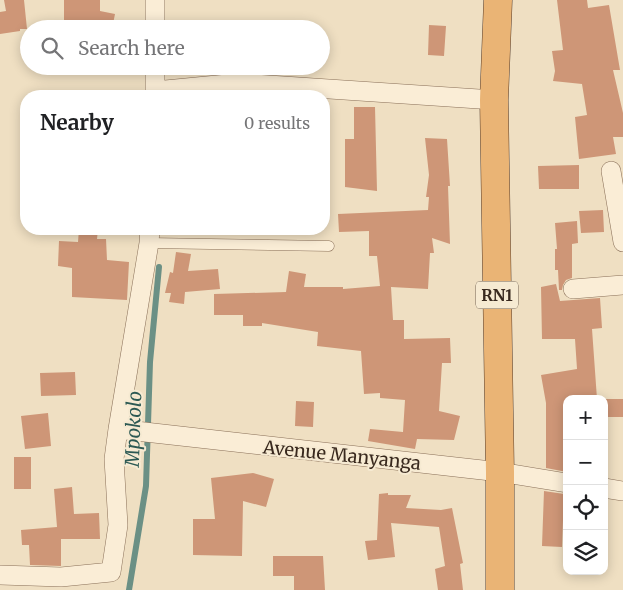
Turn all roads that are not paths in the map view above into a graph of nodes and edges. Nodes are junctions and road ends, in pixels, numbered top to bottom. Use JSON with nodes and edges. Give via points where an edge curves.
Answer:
{"nodes":[{"id":1,"x":155,"y":0,"type":"edge"},
{"id":2,"x":498,"y":0,"type":"edge"},
{"id":3,"x":155,"y":20,"type":"edge"},
{"id":4,"x":155,"y":75,"type":"edge"},
{"id":5,"x":155,"y":90,"type":"edge"},
{"id":6,"x":180,"y":90,"type":"edge"},
{"id":7,"x":494,"y":100,"type":"junction"},
{"id":8,"x":611,"y":171,"type":"dead end"},
{"id":9,"x":150,"y":236,"type":"edge"},
{"id":10,"x":623,"y":242,"type":"edge"},
{"id":11,"x":329,"y":246,"type":"dead end"},
{"id":12,"x":623,"y":285,"type":"edge"},
{"id":13,"x":573,"y":289,"type":"dead end"},
{"id":14,"x":118,"y":430,"type":"junction"},
{"id":15,"x":500,"y":472,"type":"junction"},
{"id":16,"x":563,"y":481,"type":"edge"},
{"id":17,"x":608,"y":489,"type":"edge"},
{"id":18,"x":623,"y":491,"type":"edge"},
{"id":19,"x":0,"y":575,"type":"edge"},
{"id":20,"x":500,"y":590,"type":"edge"}],
"edges":[{"from":1,"to":3,"type":"street"},
{"from":2,"to":7,"type":"highway","number":"RN1"},
{"from":4,"to":5,"type":"street"},
{"from":6,"to":7,"type":"street","via":[[238,83]]},
{"from":7,"to":15,"type":"highway","number":"RN1"},
{"from":8,"to":10,"type":"street"},
{"from":9,"to":11,"type":"lane"},
{"from":9,"to":14,"type":"street"},
{"from":12,"to":13,"type":"street"},
{"from":14,"to":15,"type":"street","name":"Avenue Manyanga"},
{"from":14,"to":19,"type":"street","via":[[114,459],[118,525],[111,572],[61,577]]},
{"from":15,"to":16,"type":"street","name":"Avenue Manyanga"},
{"from":15,"to":20,"type":"highway","number":"RN1"},
{"from":17,"to":18,"type":"street"}]}
